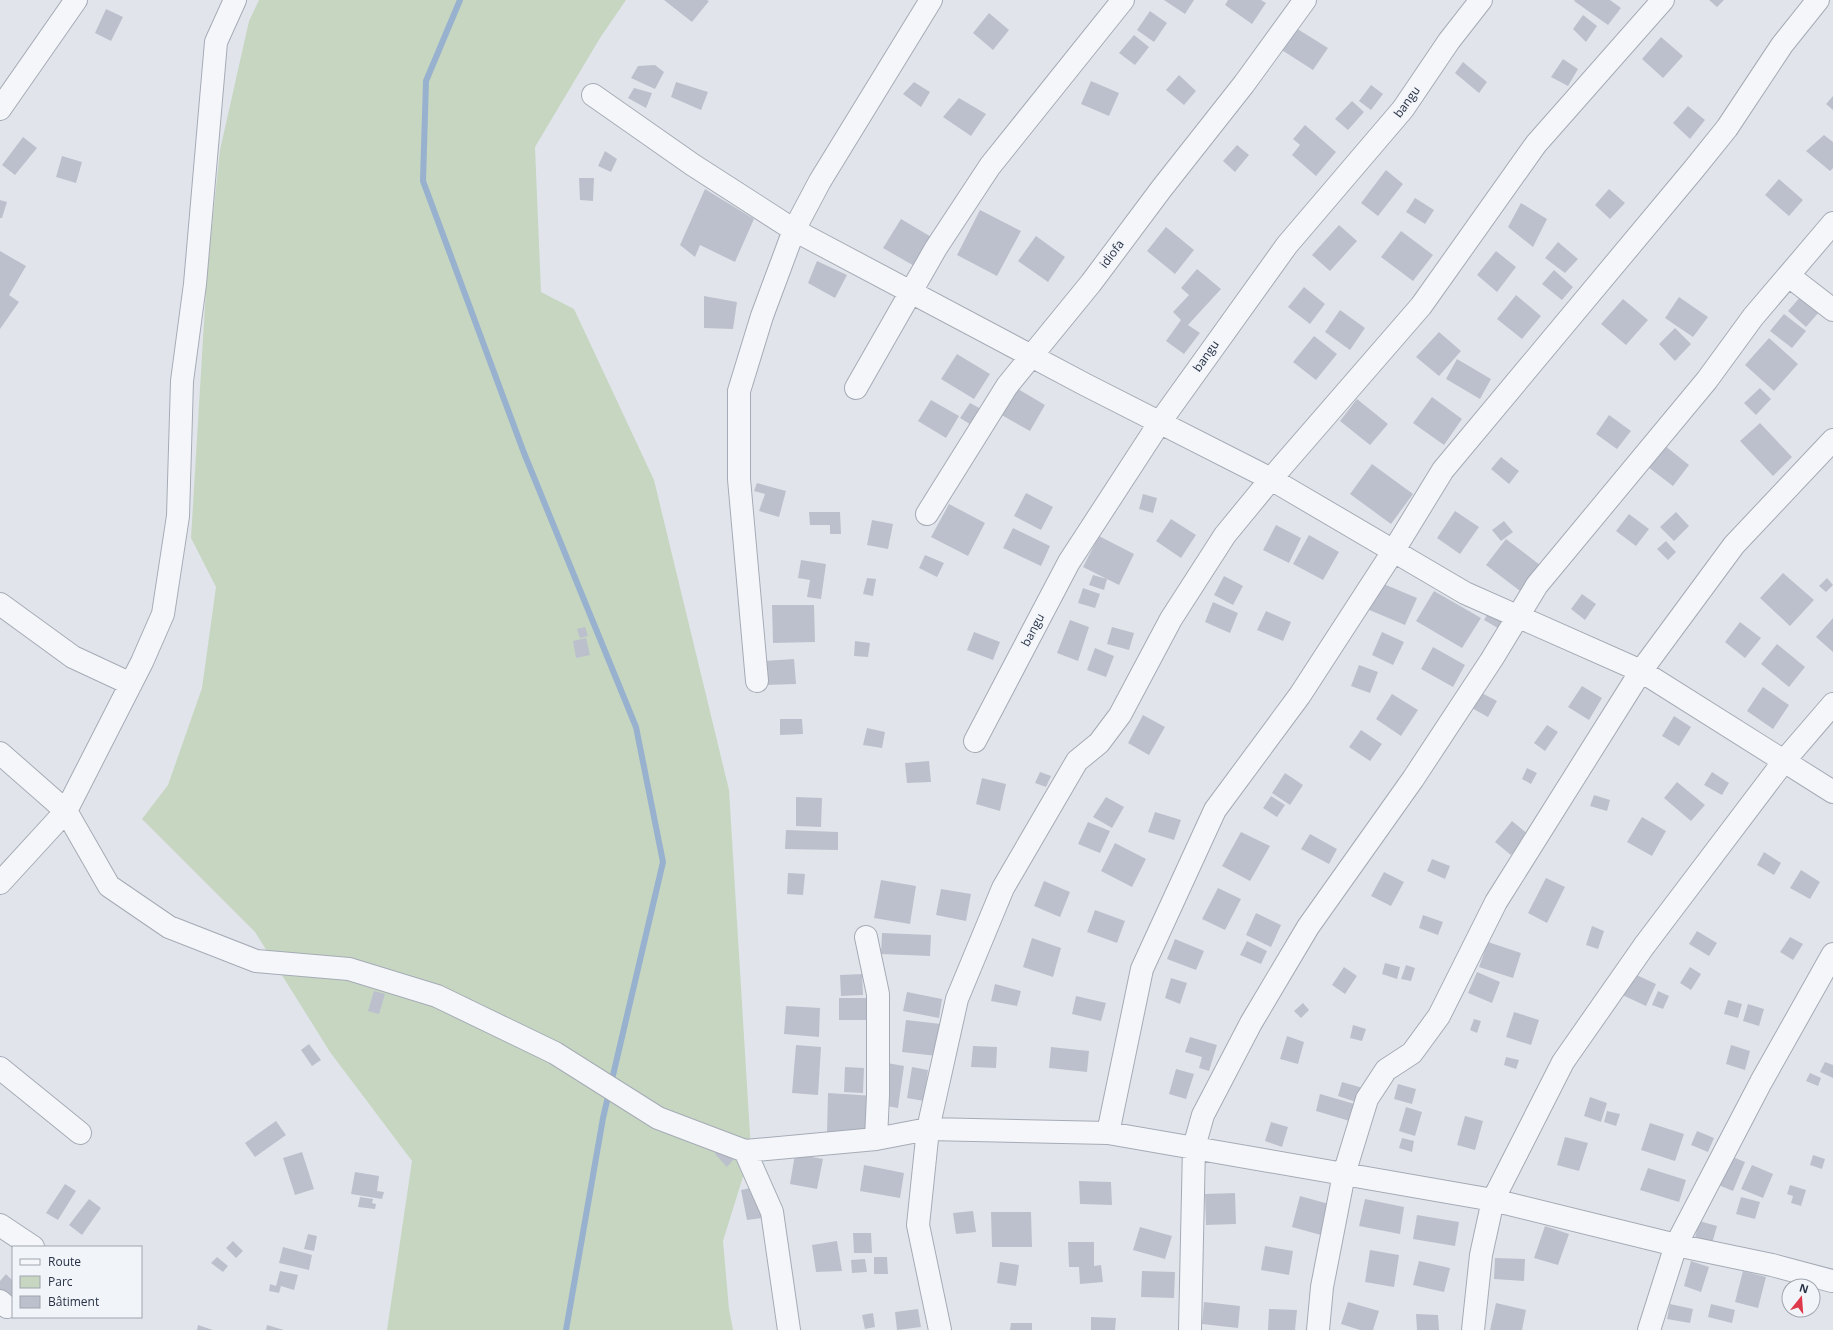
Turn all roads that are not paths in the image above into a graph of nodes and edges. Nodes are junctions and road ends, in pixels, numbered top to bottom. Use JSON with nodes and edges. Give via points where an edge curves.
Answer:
{"nodes":[{"id":1,"x":76,"y":0,"type":"edge"},
{"id":2,"x":235,"y":0,"type":"edge"},
{"id":3,"x":931,"y":0,"type":"edge"},
{"id":4,"x":1123,"y":0,"type":"edge"},
{"id":5,"x":1305,"y":0,"type":"edge"},
{"id":6,"x":1481,"y":0,"type":"edge"},
{"id":7,"x":1663,"y":0,"type":"edge"},
{"id":8,"x":1818,"y":0,"type":"edge"},
{"id":9,"x":593,"y":95,"type":"dead end"},
{"id":10,"x":0,"y":109,"type":"edge"},
{"id":11,"x":1833,"y":224,"type":"edge"},
{"id":12,"x":794,"y":230,"type":"junction"},
{"id":13,"x":1790,"y":276,"type":"junction"},
{"id":14,"x":910,"y":292,"type":"junction"},
{"id":15,"x":1833,"y":310,"type":"edge"},
{"id":16,"x":1032,"y":357,"type":"junction"},
{"id":17,"x":856,"y":388,"type":"dead end"},
{"id":18,"x":1160,"y":422,"type":"junction"},
{"id":19,"x":1833,"y":440,"type":"edge"},
{"id":20,"x":1271,"y":479,"type":"junction"},
{"id":21,"x":927,"y":514,"type":"dead end"},
{"id":22,"x":1394,"y":550,"type":"junction"},
{"id":23,"x":0,"y":604,"type":"edge"},
{"id":24,"x":1519,"y":617,"type":"junction"},
{"id":25,"x":1641,"y":671,"type":"junction"},
{"id":26,"x":758,"y":681,"type":"dead end"},
{"id":27,"x":131,"y":684,"type":"junction"},
{"id":28,"x":1833,"y":704,"type":"edge"},
{"id":29,"x":975,"y":741,"type":"dead end"},
{"id":30,"x":0,"y":754,"type":"edge"},
{"id":31,"x":1784,"y":761,"type":"junction"},
{"id":32,"x":1833,"y":792,"type":"edge"},
{"id":33,"x":66,"y":812,"type":"junction"},
{"id":34,"x":0,"y":883,"type":"edge"},
{"id":35,"x":866,"y":937,"type":"dead end"},
{"id":36,"x":1833,"y":954,"type":"edge"},
{"id":37,"x":0,"y":1068,"type":"edge"},
{"id":38,"x":928,"y":1129,"type":"junction"},
{"id":39,"x":80,"y":1133,"type":"dead end"},
{"id":40,"x":1108,"y":1133,"type":"junction"},
{"id":41,"x":876,"y":1139,"type":"junction"},
{"id":42,"x":1194,"y":1147,"type":"junction"},
{"id":43,"x":745,"y":1151,"type":"junction"},
{"id":44,"x":1344,"y":1174,"type":"junction"},
{"id":45,"x":1493,"y":1200,"type":"junction"},
{"id":46,"x":0,"y":1225,"type":"edge"},
{"id":47,"x":1676,"y":1245,"type":"junction"},
{"id":48,"x":32,"y":1246,"type":"edge"},
{"id":49,"x":1832,"y":1281,"type":"edge"},
{"id":50,"x":789,"y":1330,"type":"edge"},
{"id":51,"x":940,"y":1330,"type":"edge"},
{"id":52,"x":1190,"y":1330,"type":"edge"},
{"id":53,"x":1318,"y":1330,"type":"edge"},
{"id":54,"x":1473,"y":1330,"type":"edge"},
{"id":55,"x":1649,"y":1330,"type":"edge"}],
"edges":[{"from":1,"to":10,"type":"street"},
{"from":2,"to":27,"type":"street","via":[[216,42],[195,284],[182,381],[178,516],[163,614]]},
{"from":3,"to":12,"type":"street","via":[[820,181]]},
{"from":4,"to":14,"type":"street","via":[[990,166]]},
{"from":5,"to":16,"type":"street","name":"idiofa","via":[[1244,84]]},
{"from":6,"to":18,"type":"street","name":"bangu","via":[[1449,41],[1403,109],[1287,244]]},
{"from":7,"to":20,"type":"street","via":[[1536,144],[1421,306]]},
{"from":8,"to":22,"type":"street","via":[[1782,44],[1727,128],[1443,470]]},
{"from":9,"to":12,"type":"street"},
{"from":11,"to":13,"type":"street"},
{"from":12,"to":14,"type":"street"},
{"from":12,"to":26,"type":"street","via":[[762,316],[739,390],[739,479]]},
{"from":13,"to":15,"type":"street"},
{"from":13,"to":24,"type":"street","via":[[1753,317],[1707,380],[1537,585]]},
{"from":14,"to":16,"type":"street"},
{"from":14,"to":17,"type":"street"},
{"from":16,"to":18,"type":"street"},
{"from":16,"to":21,"type":"street","name":"idiofa","via":[[1007,386]]},
{"from":18,"to":20,"type":"street"},
{"from":18,"to":29,"type":"street","name":"bangu","via":[[1069,562]]},
{"from":19,"to":25,"type":"street","via":[[1734,545]]},
{"from":20,"to":22,"type":"street"},
{"from":20,"to":38,"type":"street","via":[[1225,535],[1171,619],[1120,715],[1099,742],[1076,761],[1003,888],[957,999]]},
{"from":22,"to":24,"type":"street","via":[[1465,593]]},
{"from":22,"to":40,"type":"street","via":[[1300,695],[1215,810],[1142,969]]},
{"from":23,"to":27,"type":"street","via":[[73,657]]},
{"from":24,"to":25,"type":"street"},
{"from":24,"to":42,"type":"street","via":[[1413,779],[1308,927],[1251,1023],[1206,1108]]},
{"from":25,"to":31,"type":"street"},
{"from":25,"to":44,"type":"street","via":[[1496,902],[1439,1016],[1412,1053],[1386,1070],[1367,1099]]},
{"from":27,"to":33,"type":"street"},
{"from":28,"to":31,"type":"street"},
{"from":30,"to":33,"type":"street"},
{"from":31,"to":32,"type":"street"},
{"from":31,"to":45,"type":"street","via":[[1644,946],[1563,1062]]},
{"from":33,"to":34,"type":"street"},
{"from":33,"to":43,"type":"street","via":[[109,886],[169,927],[256,961],[349,969],[437,996],[555,1052],[658,1118]]},
{"from":35,"to":41,"type":"street","via":[[878,994]]},
{"from":36,"to":47,"type":"street"},
{"from":37,"to":39,"type":"street"},
{"from":38,"to":40,"type":"street"},
{"from":38,"to":41,"type":"street"},
{"from":38,"to":51,"type":"street","via":[[918,1225]]},
{"from":40,"to":42,"type":"street"},
{"from":41,"to":43,"type":"street"},
{"from":42,"to":44,"type":"street"},
{"from":42,"to":52,"type":"street"},
{"from":43,"to":50,"type":"street","via":[[772,1212]]},
{"from":44,"to":45,"type":"street"},
{"from":44,"to":53,"type":"street","via":[[1322,1287]]},
{"from":45,"to":47,"type":"street"},
{"from":45,"to":54,"type":"street","via":[[1481,1255]]},
{"from":46,"to":48,"type":"street"},
{"from":47,"to":49,"type":"street","via":[[1772,1265]]},
{"from":47,"to":55,"type":"street"}]}
